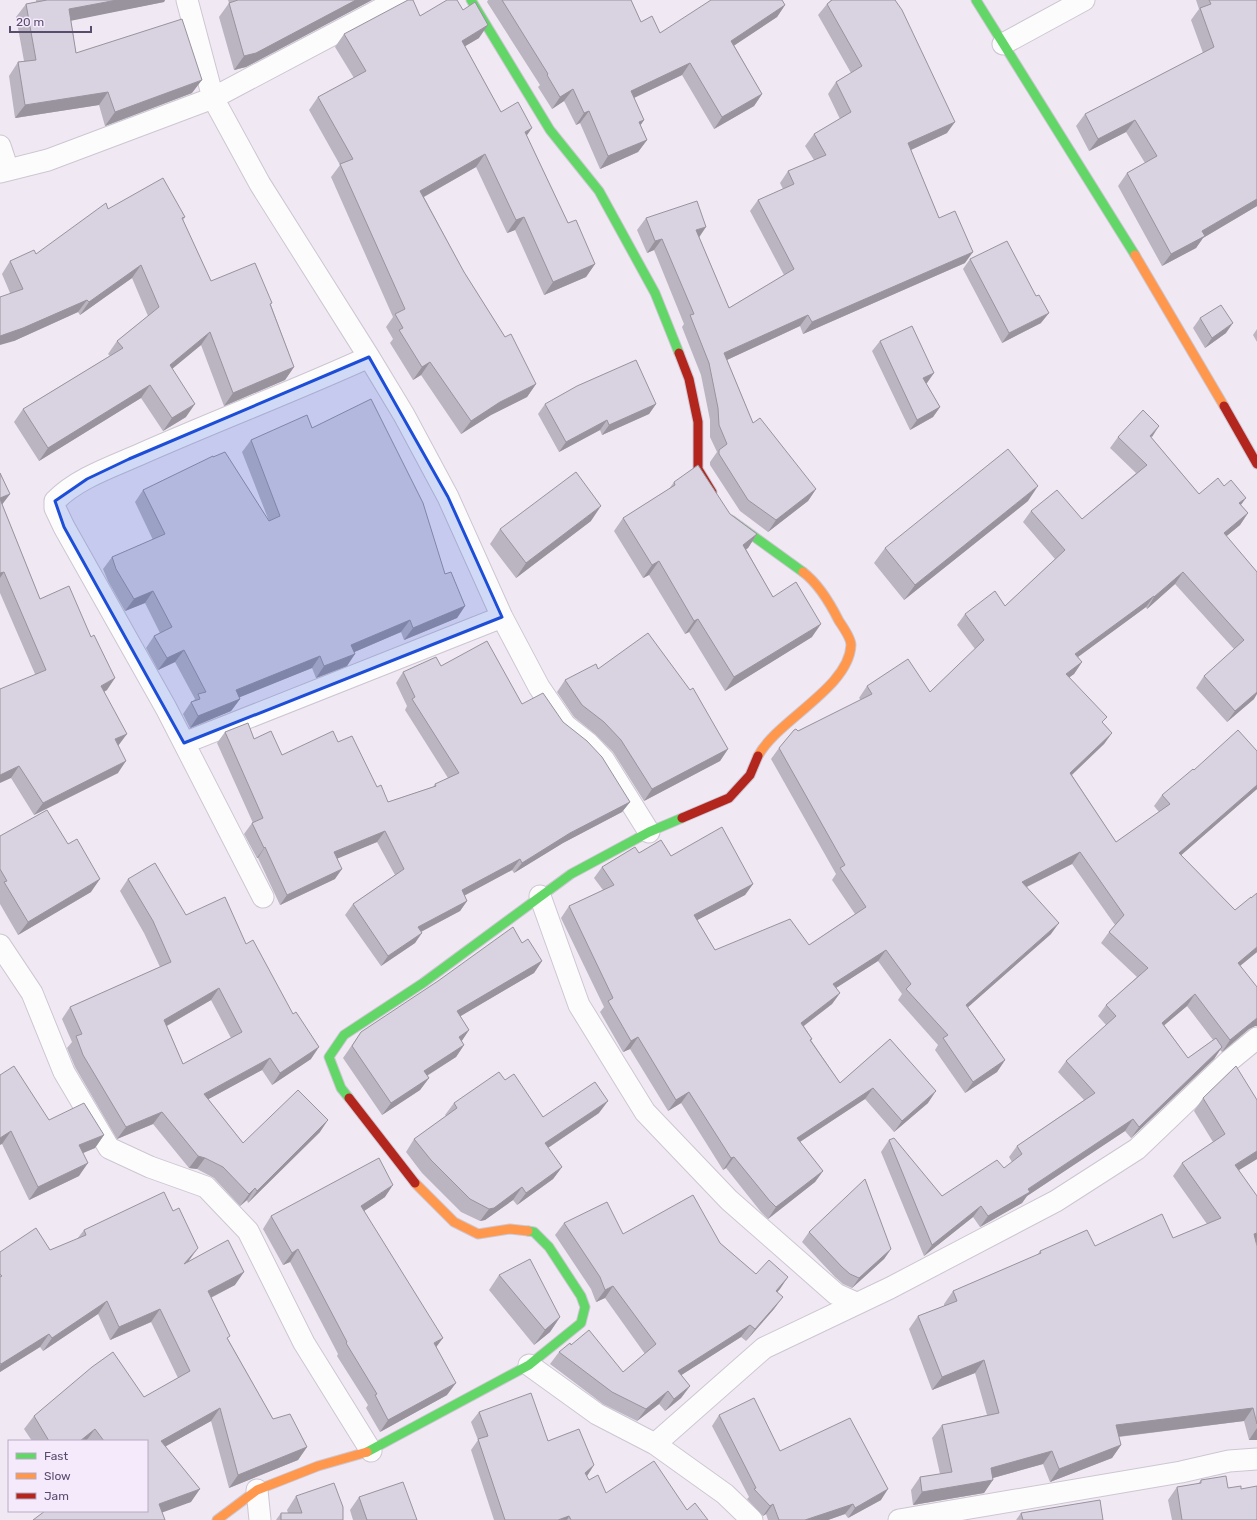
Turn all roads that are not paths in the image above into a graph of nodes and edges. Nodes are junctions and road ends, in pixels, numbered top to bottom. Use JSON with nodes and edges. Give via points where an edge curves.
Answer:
{"nodes":[{"id":1,"x":187,"y":0,"type":"edge"},
{"id":2,"x":398,"y":0,"type":"edge"},
{"id":3,"x":471,"y":0,"type":"edge"},
{"id":4,"x":976,"y":0,"type":"edge"},
{"id":5,"x":1084,"y":0,"type":"edge"},
{"id":6,"x":1003,"y":44,"type":"junction"},
{"id":7,"x":213,"y":98,"type":"junction"},
{"id":8,"x":0,"y":146,"type":"edge"},
{"id":9,"x":4,"y":171,"type":"edge"},
{"id":10,"x":369,"y":357,"type":"junction"},
{"id":11,"x":1257,"y":464,"type":"edge"},
{"id":12,"x":718,"y":501,"type":"edge"},
{"id":13,"x":726,"y":514,"type":"edge"},
{"id":14,"x":502,"y":617,"type":"junction"},
{"id":15,"x":184,"y":743,"type":"junction"},
{"id":16,"x":649,"y":832,"type":"junction"},
{"id":17,"x":540,"y":896,"type":"junction"},
{"id":18,"x":263,"y":897,"type":"dead end"},
{"id":19,"x":0,"y":945,"type":"edge"},
{"id":20,"x":1257,"y":1038,"type":"edge"},
{"id":21,"x":856,"y":1303,"type":"junction"},
{"id":22,"x":529,"y":1365,"type":"junction"},
{"id":23,"x":655,"y":1444,"type":"junction"},
{"id":24,"x":371,"y":1451,"type":"junction"},
{"id":25,"x":1257,"y":1459,"type":"edge"},
{"id":26,"x":257,"y":1490,"type":"junction"},
{"id":27,"x":217,"y":1520,"type":"edge"},
{"id":28,"x":260,"y":1520,"type":"edge"},
{"id":29,"x":752,"y":1520,"type":"edge"},
{"id":30,"x":899,"y":1520,"type":"edge"}],
"edges":[{"from":1,"to":7,"type":"street"},
{"from":2,"to":7,"type":"street"},
{"from":3,"to":12,"type":"street","via":[[550,130],[599,191],[655,293],[689,379],[698,422],[698,469]]},
{"from":4,"to":6,"type":"street"},
{"from":5,"to":6,"type":"street"},
{"from":6,"to":11,"type":"street","via":[[1108,210]]},
{"from":7,"to":9,"type":"street","via":[[48,160]]},
{"from":7,"to":10,"type":"street","via":[[260,184]]},
{"from":8,"to":9,"type":"street"},
{"from":10,"to":14,"type":"street","via":[[448,497]]},
{"from":10,"to":15,"type":"street","via":[[128,459],[62,493],[55,500],[55,508],[64,527]]},
{"from":13,"to":16,"type":"street","via":[[813,580],[834,608],[851,644],[846,666],[808,707],[780,730],[759,754],[750,775],[729,798]]},
{"from":14,"to":15,"type":"street"},
{"from":14,"to":16,"type":"street","via":[[539,687],[565,725],[604,760]]},
{"from":15,"to":18,"type":"street"},
{"from":16,"to":17,"type":"street","via":[[571,874]]},
{"from":17,"to":21,"type":"street","via":[[579,1005],[645,1112],[729,1200],[836,1294]]},
{"from":17,"to":22,"type":"street","via":[[423,983],[344,1035],[329,1057],[341,1088],[362,1117],[413,1181],[454,1222],[478,1234],[510,1229],[534,1232],[553,1253],[586,1307],[581,1323]]},
{"from":19,"to":24,"type":"street","via":[[32,993],[64,1072],[109,1148],[206,1188],[248,1231],[304,1343]]},
{"from":20,"to":21,"type":"street","via":[[1229,1061],[1137,1149],[1056,1201],[890,1288]]},
{"from":21,"to":23,"type":"street","via":[[764,1348]]},
{"from":22,"to":23,"type":"street","via":[[597,1414]]},
{"from":22,"to":24,"type":"street"},
{"from":23,"to":29,"type":"street","via":[[725,1494]]},
{"from":24,"to":26,"type":"street","via":[[318,1466]]},
{"from":25,"to":30,"type":"street","via":[[1229,1461]]},
{"from":26,"to":27,"type":"street"},
{"from":26,"to":28,"type":"street"}]}
